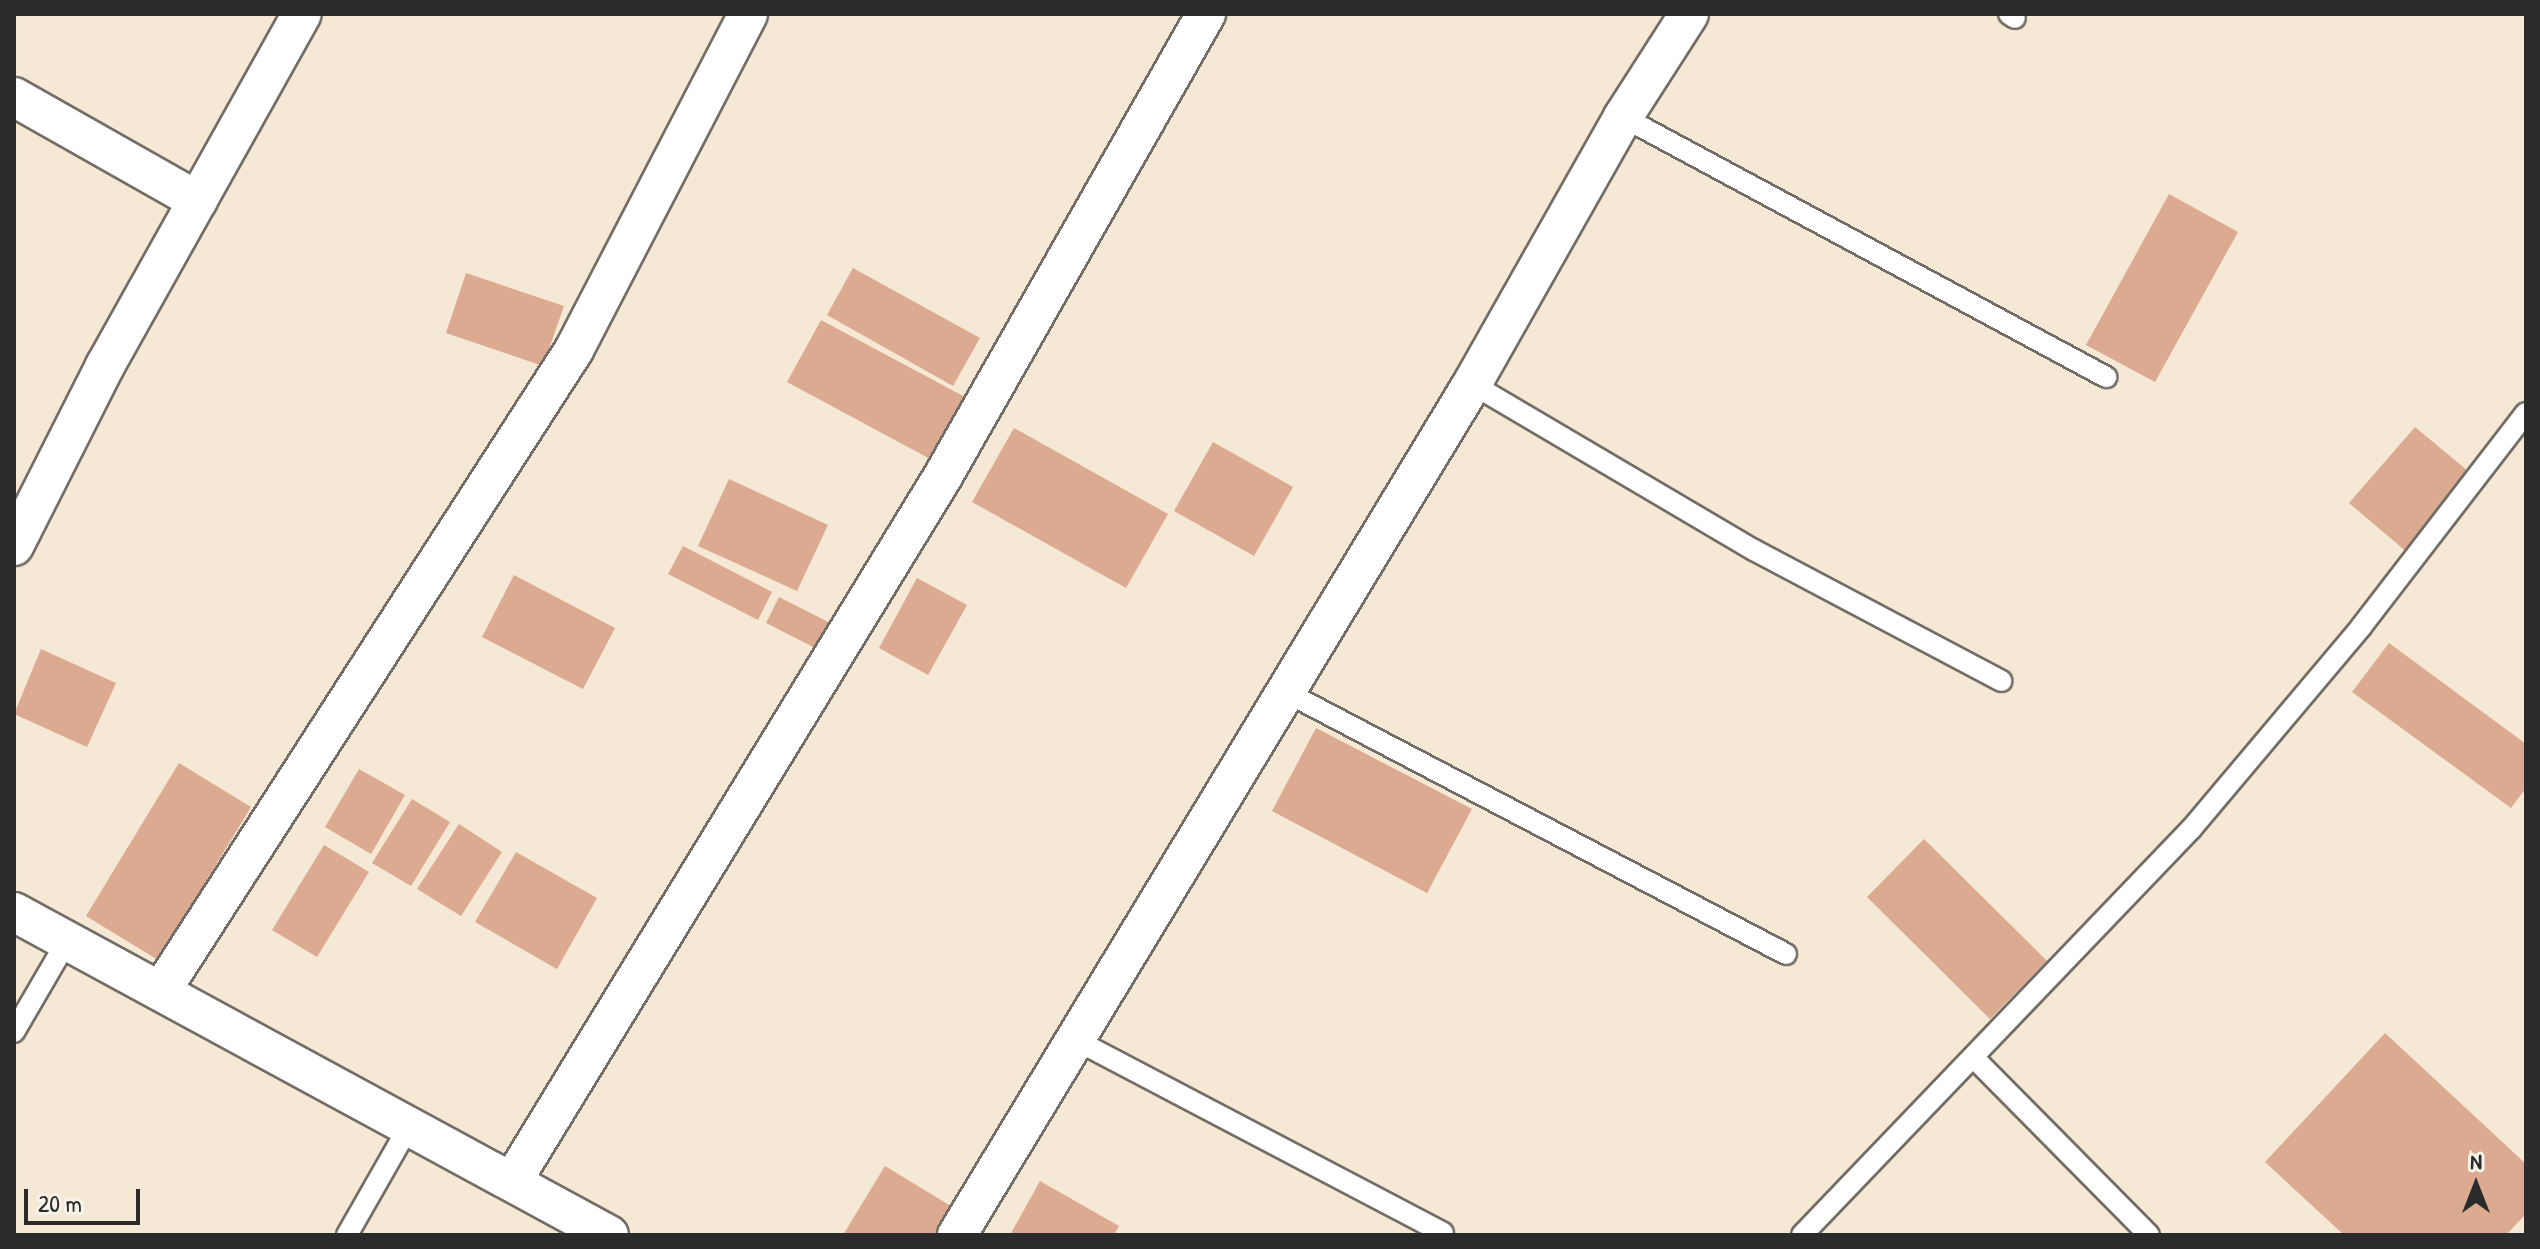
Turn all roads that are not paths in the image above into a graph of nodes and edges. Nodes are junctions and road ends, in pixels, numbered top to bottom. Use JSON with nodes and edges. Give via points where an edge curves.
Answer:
{"nodes":[{"id":1,"x":302,"y":14,"type":"edge"},
{"id":2,"x":748,"y":14,"type":"edge"},
{"id":3,"x":1206,"y":14,"type":"edge"},
{"id":4,"x":1689,"y":14,"type":"edge"},
{"id":5,"x":14,"y":97,"type":"edge"},
{"id":6,"x":1623,"y":117,"type":"junction"},
{"id":7,"x":198,"y":201,"type":"junction"},
{"id":8,"x":2106,"y":377,"type":"dead end"},
{"id":9,"x":1472,"y":384,"type":"junction"},
{"id":10,"x":2526,"y":413,"type":"edge"},
{"id":11,"x":14,"y":546,"type":"edge"},
{"id":12,"x":2001,"y":681,"type":"dead end"},
{"id":13,"x":1282,"y":690,"type":"junction"},
{"id":14,"x":14,"y":912,"type":"edge"},
{"id":15,"x":67,"y":941,"type":"junction"},
{"id":16,"x":1786,"y":954,"type":"dead end"},
{"id":17,"x":161,"y":991,"type":"junction"},
{"id":18,"x":14,"y":1032,"type":"edge"},
{"id":19,"x":1072,"y":1038,"type":"junction"},
{"id":20,"x":1973,"y":1057,"type":"junction"},
{"id":21,"x":408,"y":1128,"type":"junction"},
{"id":22,"x":513,"y":1180,"type":"junction"},
{"id":23,"x":1443,"y":1233,"type":"edge"},
{"id":24,"x":347,"y":1235,"type":"edge"},
{"id":25,"x":609,"y":1235,"type":"edge"},
{"id":26,"x":957,"y":1235,"type":"edge"},
{"id":27,"x":1802,"y":1235,"type":"edge"},
{"id":28,"x":2149,"y":1235,"type":"edge"}],
"edges":[{"from":1,"to":7,"type":"street"},
{"from":2,"to":17,"type":"street","via":[[574,350]]},
{"from":3,"to":22,"type":"street","via":[[943,476]]},
{"from":4,"to":6,"type":"street"},
{"from":5,"to":7,"type":"street"},
{"from":6,"to":8,"type":"lane"},
{"from":6,"to":9,"type":"street"},
{"from":7,"to":11,"type":"street","via":[[105,366]]},
{"from":9,"to":12,"type":"lane","via":[[1754,550]]},
{"from":9,"to":13,"type":"street"},
{"from":10,"to":20,"type":"lane","via":[[2361,627],[2192,828]]},
{"from":13,"to":16,"type":"lane"},
{"from":13,"to":19,"type":"street"},
{"from":14,"to":15,"type":"street"},
{"from":15,"to":17,"type":"street"},
{"from":15,"to":18,"type":"lane"},
{"from":17,"to":21,"type":"street"},
{"from":19,"to":23,"type":"lane"},
{"from":19,"to":26,"type":"street"},
{"from":20,"to":27,"type":"lane"},
{"from":20,"to":28,"type":"lane"},
{"from":21,"to":22,"type":"street"},
{"from":21,"to":24,"type":"lane"},
{"from":22,"to":25,"type":"street"}]}
